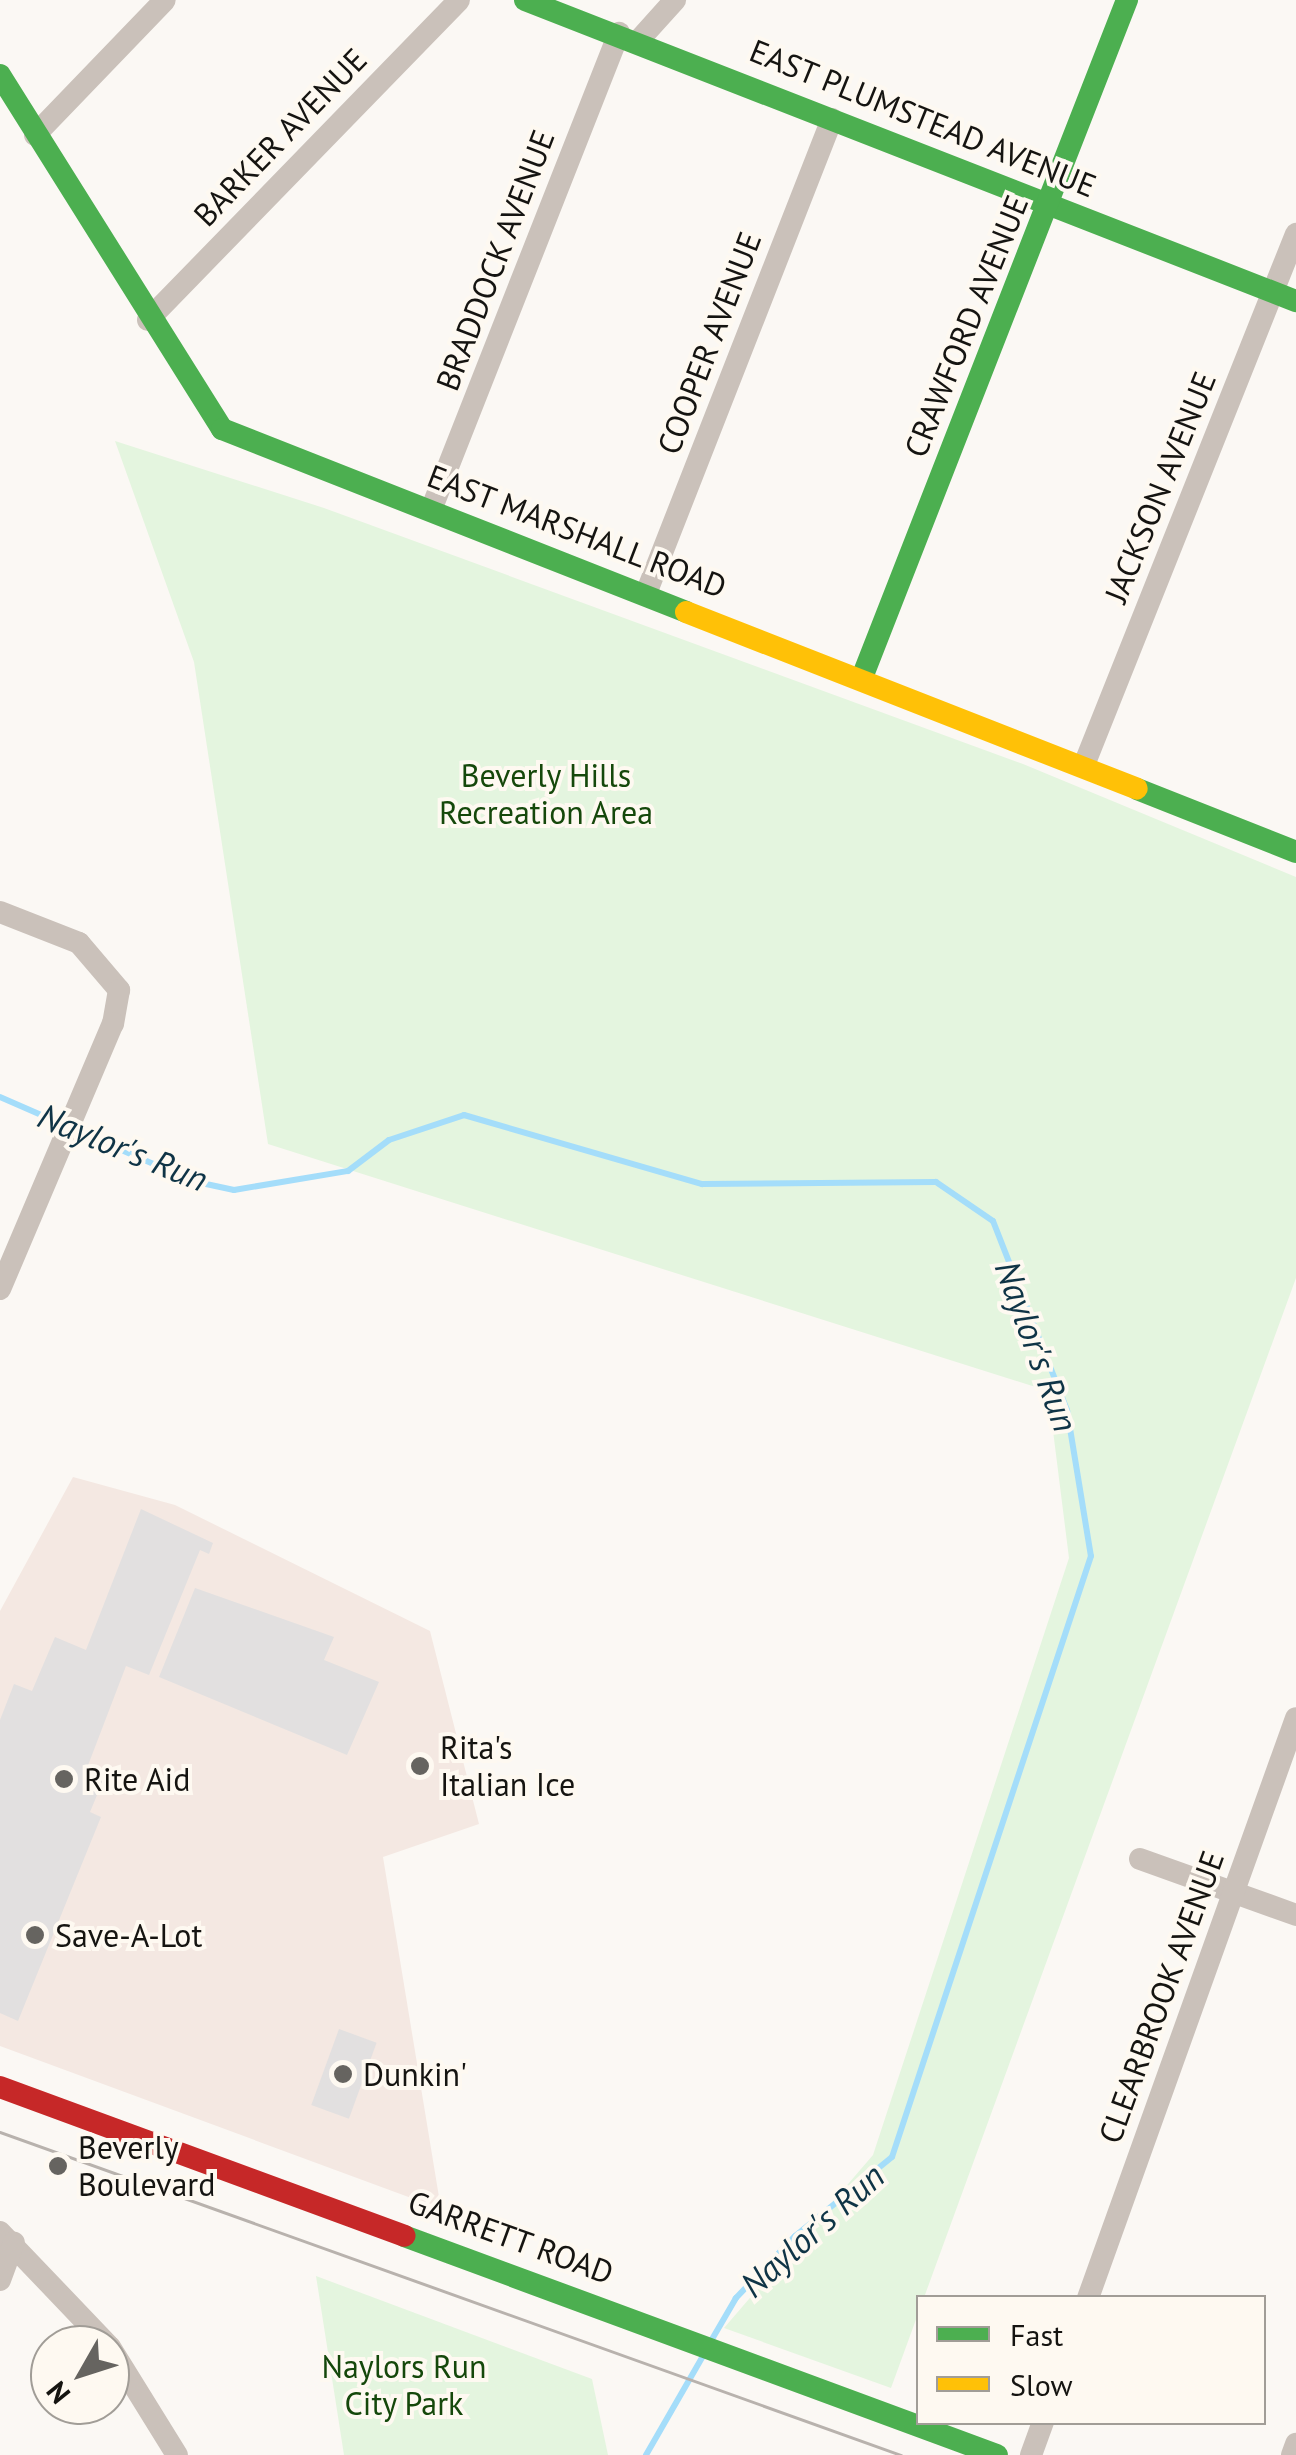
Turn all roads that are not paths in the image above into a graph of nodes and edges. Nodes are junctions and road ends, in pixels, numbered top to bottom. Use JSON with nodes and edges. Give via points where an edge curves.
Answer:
{"nodes":[{"id":1,"x":165,"y":0,"type":"edge"},
{"id":2,"x":459,"y":0,"type":"edge"},
{"id":3,"x":525,"y":0,"type":"edge"},
{"id":4,"x":675,"y":0,"type":"edge"},
{"id":5,"x":1127,"y":0,"type":"edge"},
{"id":6,"x":629,"y":36,"type":"junction"},
{"id":7,"x":0,"y":75,"type":"edge"},
{"id":8,"x":832,"y":119,"type":"junction"},
{"id":9,"x":36,"y":134,"type":"junction"},
{"id":10,"x":1050,"y":203,"type":"junction"},
{"id":11,"x":1296,"y":234,"type":"edge"},
{"id":12,"x":1273,"y":293,"type":"junction"},
{"id":13,"x":1296,"y":301,"type":"edge"},
{"id":14,"x":148,"y":320,"type":"junction"},
{"id":15,"x":431,"y":510,"type":"junction"},
{"id":16,"x":647,"y":591,"type":"junction"},
{"id":17,"x":863,"y":676,"type":"junction"},
{"id":18,"x":1084,"y":765,"type":"junction"},
{"id":19,"x":1296,"y":852,"type":"edge"},
{"id":20,"x":0,"y":912,"type":"edge"},
{"id":21,"x":0,"y":1289,"type":"edge"},
{"id":22,"x":1296,"y":1718,"type":"edge"},
{"id":23,"x":1140,"y":1860,"type":"dead end"},
{"id":24,"x":1234,"y":1892,"type":"junction"},
{"id":25,"x":1296,"y":1915,"type":"edge"},
{"id":26,"x":0,"y":2087,"type":"edge"},
{"id":27,"x":7,"y":2237,"type":"edge"},
{"id":28,"x":0,"y":2280,"type":"edge"},
{"id":29,"x":1089,"y":2295,"type":"edge"},
{"id":30,"x":89,"y":2325,"type":"edge"},
{"id":31,"x":130,"y":2380,"type":"edge"},
{"id":32,"x":916,"y":2425,"type":"edge"},
{"id":33,"x":917,"y":2425,"type":"edge"},
{"id":34,"x":1041,"y":2425,"type":"edge"},
{"id":35,"x":1296,"y":2444,"type":"edge"},
{"id":36,"x":177,"y":2455,"type":"edge"},
{"id":37,"x":996,"y":2455,"type":"edge"},
{"id":38,"x":1031,"y":2455,"type":"edge"},
{"id":39,"x":1292,"y":2455,"type":"edge"}],
"edges":[{"from":1,"to":9,"type":"street"},
{"from":2,"to":14,"type":"street","name":"BARKER AVENUE"},
{"from":3,"to":6,"type":"main road","name":"EAST PLUMSTEAD AVENUE"},
{"from":4,"to":6,"type":"street"},
{"from":5,"to":10,"type":"main road","name":"CRAWFORD AVENUE"},
{"from":6,"to":8,"type":"main road","name":"EAST PLUMSTEAD AVENUE"},
{"from":6,"to":15,"type":"street","name":"BRADDOCK AVENUE"},
{"from":7,"to":9,"type":"main road","name":"EAST MARSHALL ROAD"},
{"from":8,"to":10,"type":"main road","name":"EAST PLUMSTEAD AVENUE"},
{"from":8,"to":16,"type":"street","name":"COOPER AVENUE"},
{"from":9,"to":14,"type":"main road","name":"EAST MARSHALL ROAD"},
{"from":10,"to":12,"type":"main road","name":"EAST PLUMSTEAD AVENUE"},
{"from":10,"to":17,"type":"main road","name":"CRAWFORD AVENUE"},
{"from":11,"to":12,"type":"street","name":"JACKSON AVENUE"},
{"from":12,"to":13,"type":"main road","name":"EAST PLUMSTEAD AVENUE"},
{"from":12,"to":18,"type":"street","name":"JACKSON AVENUE"},
{"from":14,"to":15,"type":"main road","name":"EAST MARSHALL ROAD","via":[[222,429]]},
{"from":15,"to":16,"type":"main road","name":"EAST MARSHALL ROAD"},
{"from":16,"to":17,"type":"main road","name":"EAST MARSHALL ROAD"},
{"from":17,"to":18,"type":"main road","name":"EAST MARSHALL ROAD"},
{"from":18,"to":19,"type":"main road","name":"EAST MARSHALL ROAD"},
{"from":20,"to":21,"type":"street","via":[[79,943],[119,990],[78,1108]]},
{"from":22,"to":24,"type":"street","name":"CLEARBROOK AVENUE"},
{"from":23,"to":24,"type":"street"},
{"from":24,"to":25,"type":"street"},
{"from":24,"to":29,"type":"street","name":"CLEARBROOK AVENUE"},
{"from":26,"to":32,"type":"main road","name":"GARRETT ROAD"},
{"from":27,"to":28,"type":"street"},
{"from":27,"to":30,"type":"street"},
{"from":31,"to":36,"type":"street"},
{"from":33,"to":37,"type":"main road","name":"GARRETT ROAD"},
{"from":34,"to":38,"type":"street"},
{"from":35,"to":39,"type":"street"}]}
